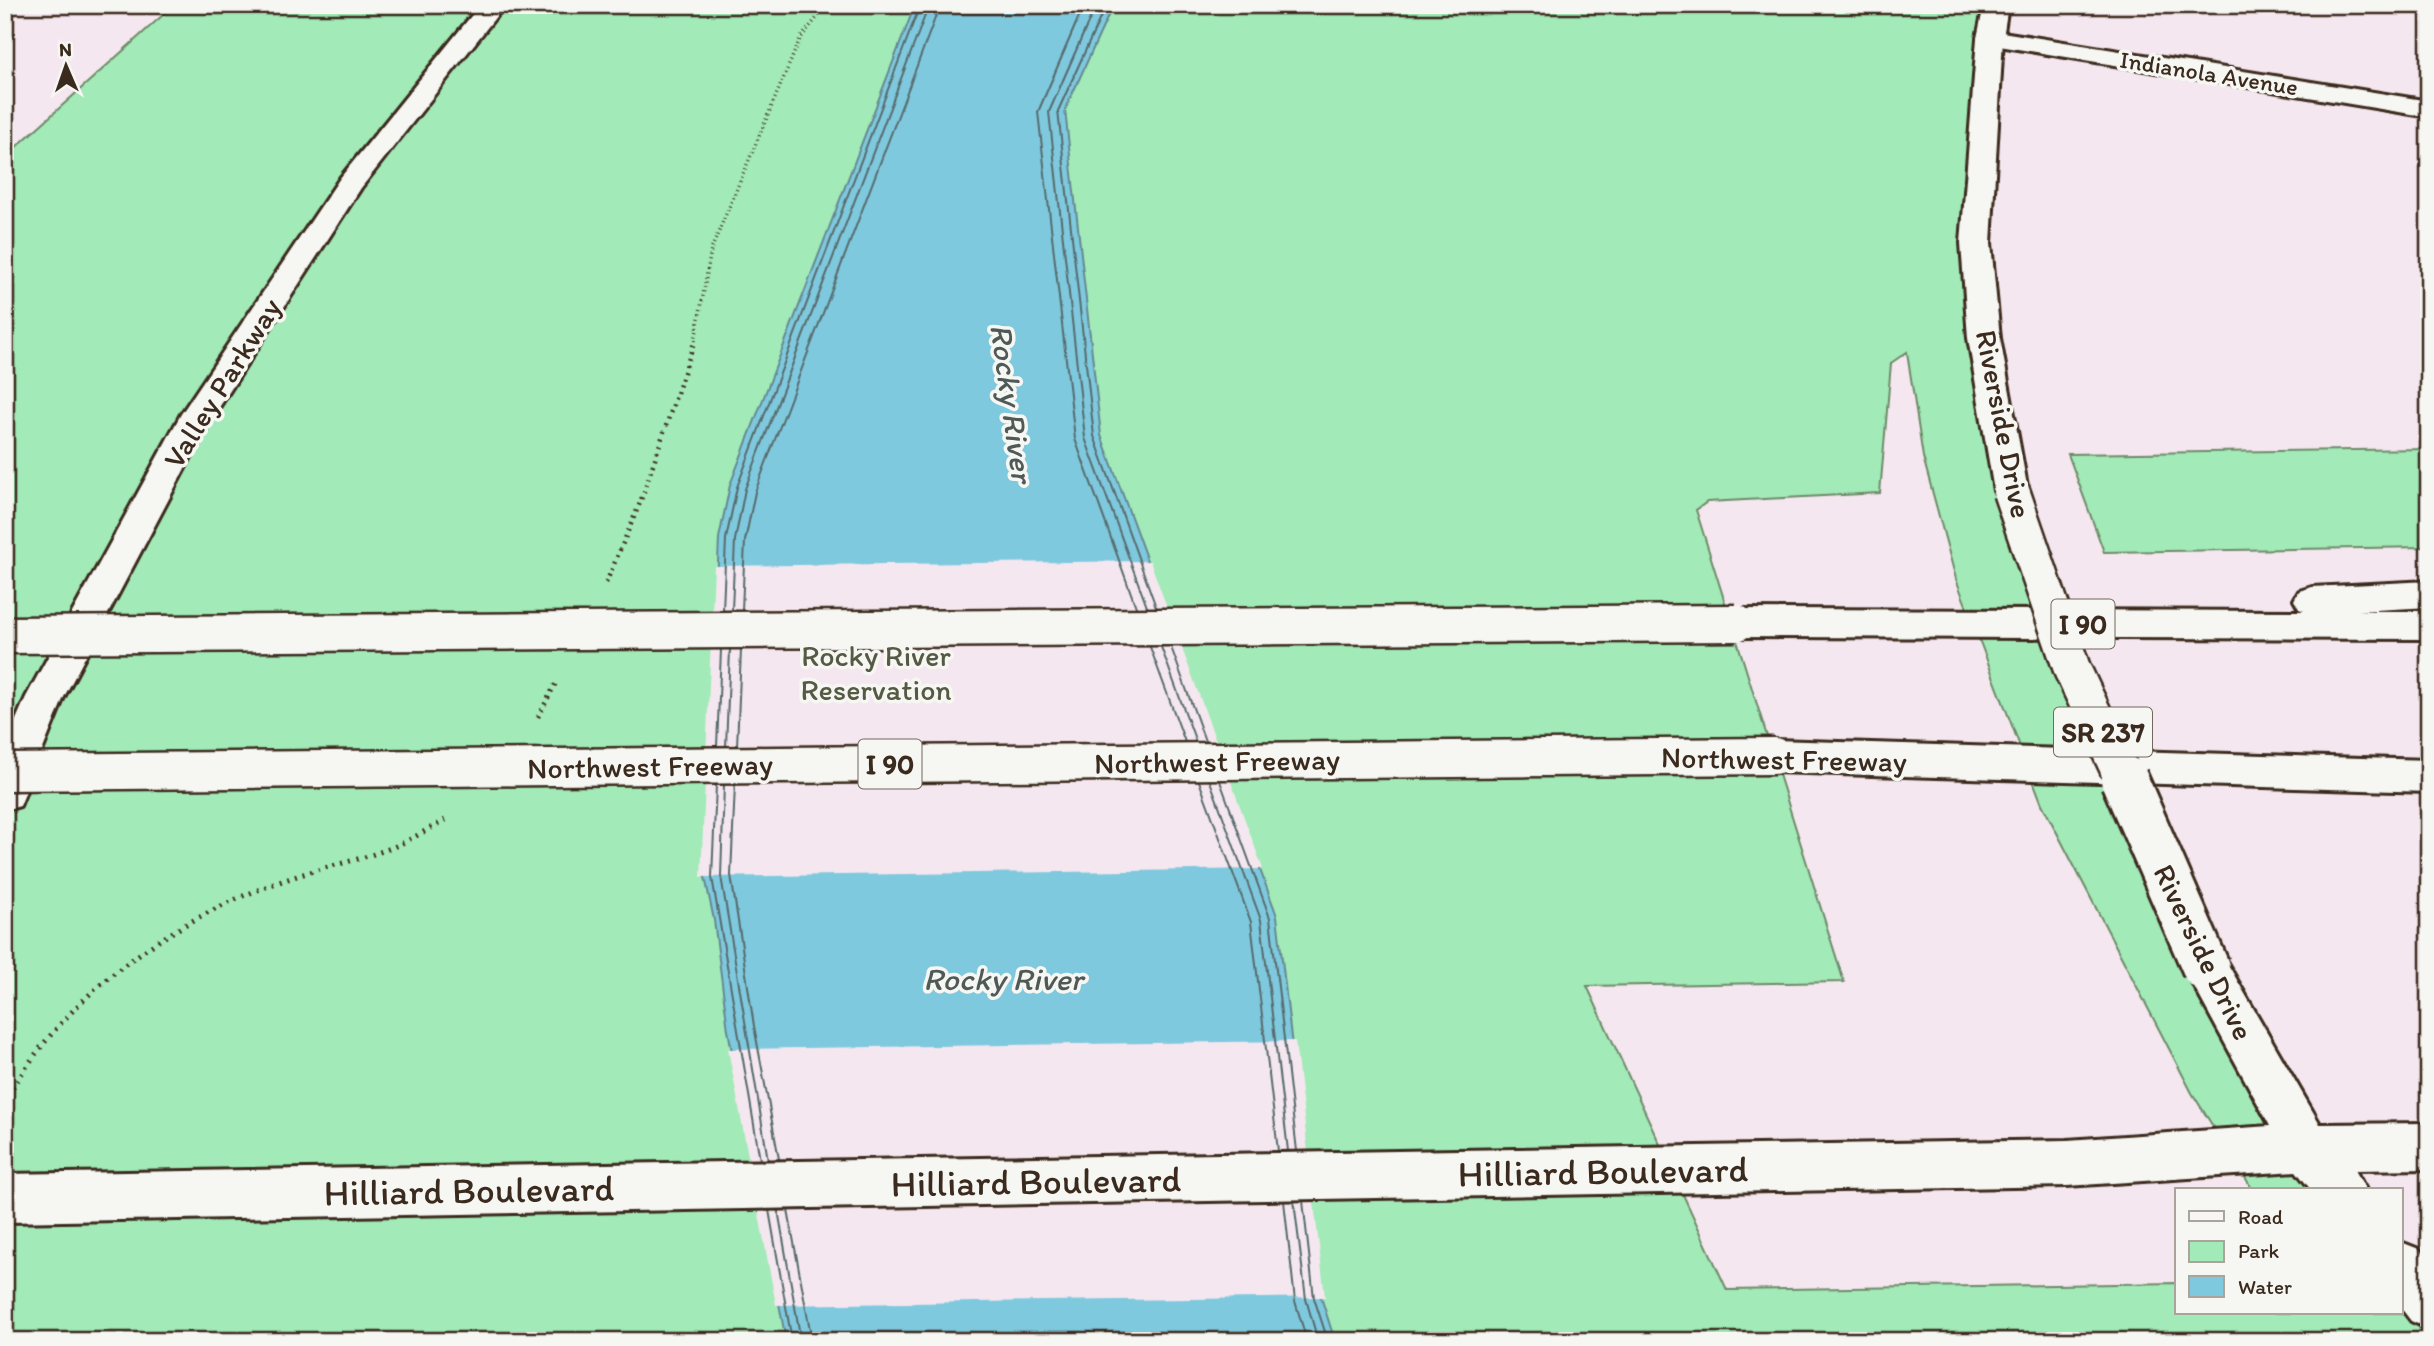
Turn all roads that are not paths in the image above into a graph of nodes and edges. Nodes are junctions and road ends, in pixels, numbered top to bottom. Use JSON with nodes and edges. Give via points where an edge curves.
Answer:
{"nodes":[{"id":1,"x":493,"y":5,"type":"edge"},
{"id":2,"x":1996,"y":5,"type":"edge"},
{"id":3,"x":1990,"y":37,"type":"junction"},
{"id":4,"x":2429,"y":109,"type":"edge"},
{"id":5,"x":2429,"y":594,"type":"edge"},
{"id":6,"x":1882,"y":624,"type":"junction"},
{"id":7,"x":2429,"y":625,"type":"edge"},
{"id":8,"x":5,"y":635,"type":"edge"},
{"id":9,"x":5,"y":772,"type":"edge"},
{"id":10,"x":2429,"y":776,"type":"edge"},
{"id":11,"x":5,"y":794,"type":"edge"},
{"id":12,"x":2429,"y":1146,"type":"edge"},
{"id":13,"x":2307,"y":1147,"type":"junction"},
{"id":14,"x":2339,"y":1188,"type":"edge"},
{"id":15,"x":5,"y":1198,"type":"edge"},
{"id":16,"x":2402,"y":1268,"type":"edge"},
{"id":17,"x":2429,"y":1303,"type":"edge"}],
"edges":[{"from":1,"to":11,"type":"main road","name":"Valley Parkway","via":[[350,184],[193,422],[45,697]]},
{"from":2,"to":3,"type":"main road","name":"Riverside Drive","number":"SR 237"},
{"from":3,"to":4,"type":"main road","name":"Indianola Avenue"},
{"from":3,"to":13,"type":"main road","name":"Riverside Drive","number":"SR 237","bridge":true,"via":[[1976,243],[1984,338],[2011,491],[2072,669],[2206,968]]},
{"from":5,"to":6,"type":"main road"},
{"from":6,"to":7,"type":"main road","number":"I 90"},
{"from":6,"to":8,"type":"main road","number":"I 90","bridge":true},
{"from":9,"to":10,"type":"main road","name":"Northwest Freeway","number":"I 90","bridge":true,"via":[[1774,756]]},
{"from":12,"to":13,"type":"main road","name":"Hilliard Boulevard"},
{"from":13,"to":14,"type":"main road","name":"Riverside Drive","number":"SR 237"},
{"from":13,"to":15,"type":"main road","name":"Hilliard Boulevard","via":[[2067,1163]]},
{"from":16,"to":17,"type":"main road"}]}
